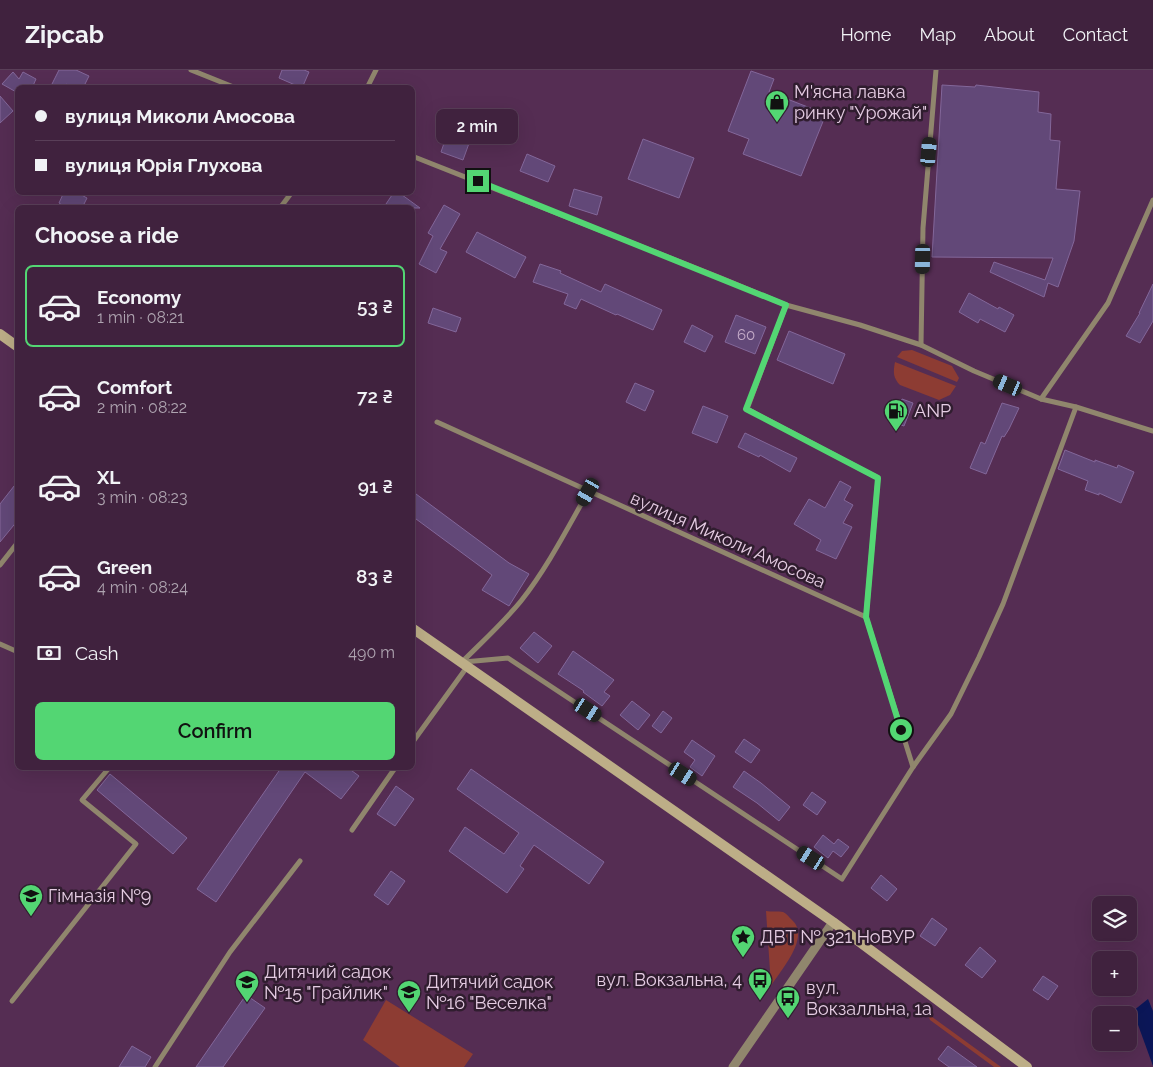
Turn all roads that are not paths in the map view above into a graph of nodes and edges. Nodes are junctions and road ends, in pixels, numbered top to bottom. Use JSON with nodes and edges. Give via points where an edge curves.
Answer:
{"nodes":[{"id":1,"x":191,"y":70,"type":"edge"},
{"id":2,"x":376,"y":70,"type":"edge"},
{"id":3,"x":936,"y":70,"type":"edge"},
{"id":4,"x":228,"y":85,"type":"edge"},
{"id":5,"x":368,"y":85,"type":"edge"},
{"id":6,"x":415,"y":157,"type":"edge"},
{"id":7,"x":1153,"y":200,"type":"edge"},
{"id":8,"x":786,"y":305,"type":"junction"},
{"id":9,"x":0,"y":334,"type":"edge"},
{"id":10,"x":15,"y":344,"type":"edge"},
{"id":11,"x":921,"y":345,"type":"junction"},
{"id":12,"x":1040,"y":399,"type":"junction"},
{"id":13,"x":1076,"y":407,"type":"junction"},
{"id":14,"x":437,"y":422,"type":"dead end"},
{"id":15,"x":1153,"y":431,"type":"edge"},
{"id":16,"x":588,"y":492,"type":"junction"},
{"id":17,"x":15,"y":546,"type":"edge"},
{"id":18,"x":0,"y":565,"type":"edge"},
{"id":19,"x":866,"y":617,"type":"junction"},
{"id":20,"x":415,"y":630,"type":"edge"},
{"id":21,"x":0,"y":644,"type":"edge"},
{"id":22,"x":15,"y":651,"type":"edge"},
{"id":23,"x":464,"y":665,"type":"junction"},
{"id":24,"x":415,"y":738,"type":"edge"},
{"id":25,"x":913,"y":767,"type":"junction"},
{"id":26,"x":107,"y":770,"type":"edge"},
{"id":27,"x":394,"y":770,"type":"edge"},
{"id":28,"x":352,"y":830,"type":"dead end"},
{"id":29,"x":300,"y":861,"type":"dead end"},
{"id":30,"x":833,"y":922,"type":"junction"},
{"id":31,"x":12,"y":1001,"type":"dead end"},
{"id":32,"x":155,"y":1067,"type":"edge"},
{"id":33,"x":733,"y":1067,"type":"edge"},
{"id":34,"x":1027,"y":1067,"type":"edge"}],
"edges":[{"from":1,"to":4,"type":"street"},
{"from":2,"to":5,"type":"street"},
{"from":3,"to":11,"type":"street","via":[[923,228]]},
{"from":6,"to":8,"type":"street"},
{"from":7,"to":12,"type":"street","via":[[1108,303]]},
{"from":8,"to":11,"type":"street"},
{"from":8,"to":19,"type":"street","via":[[746,409],[878,478]]},
{"from":9,"to":10,"type":"main road"},
{"from":11,"to":12,"type":"street"},
{"from":12,"to":13,"type":"street"},
{"from":13,"to":15,"type":"street"},
{"from":13,"to":25,"type":"street","via":[[1004,604],[951,714]]},
{"from":14,"to":16,"type":"street","name":"вулиця Миколи Амосова"},
{"from":16,"to":19,"type":"street","name":"вулиця Миколи Амосова"},
{"from":16,"to":23,"type":"street","via":[[549,560],[522,599]]},
{"from":17,"to":18,"type":"street"},
{"from":19,"to":25,"type":"street"},
{"from":20,"to":23,"type":"main road"},
{"from":21,"to":22,"type":"street"},
{"from":23,"to":24,"type":"street"},
{"from":23,"to":25,"type":"street","via":[[508,658],[842,879]]},
{"from":23,"to":30,"type":"main road"},
{"from":26,"to":31,"type":"street","via":[[82,800],[136,844]]},
{"from":27,"to":28,"type":"street"},
{"from":29,"to":32,"type":"street","via":[[230,952]]},
{"from":30,"to":33,"type":"street"},
{"from":30,"to":34,"type":"main road"}]}
